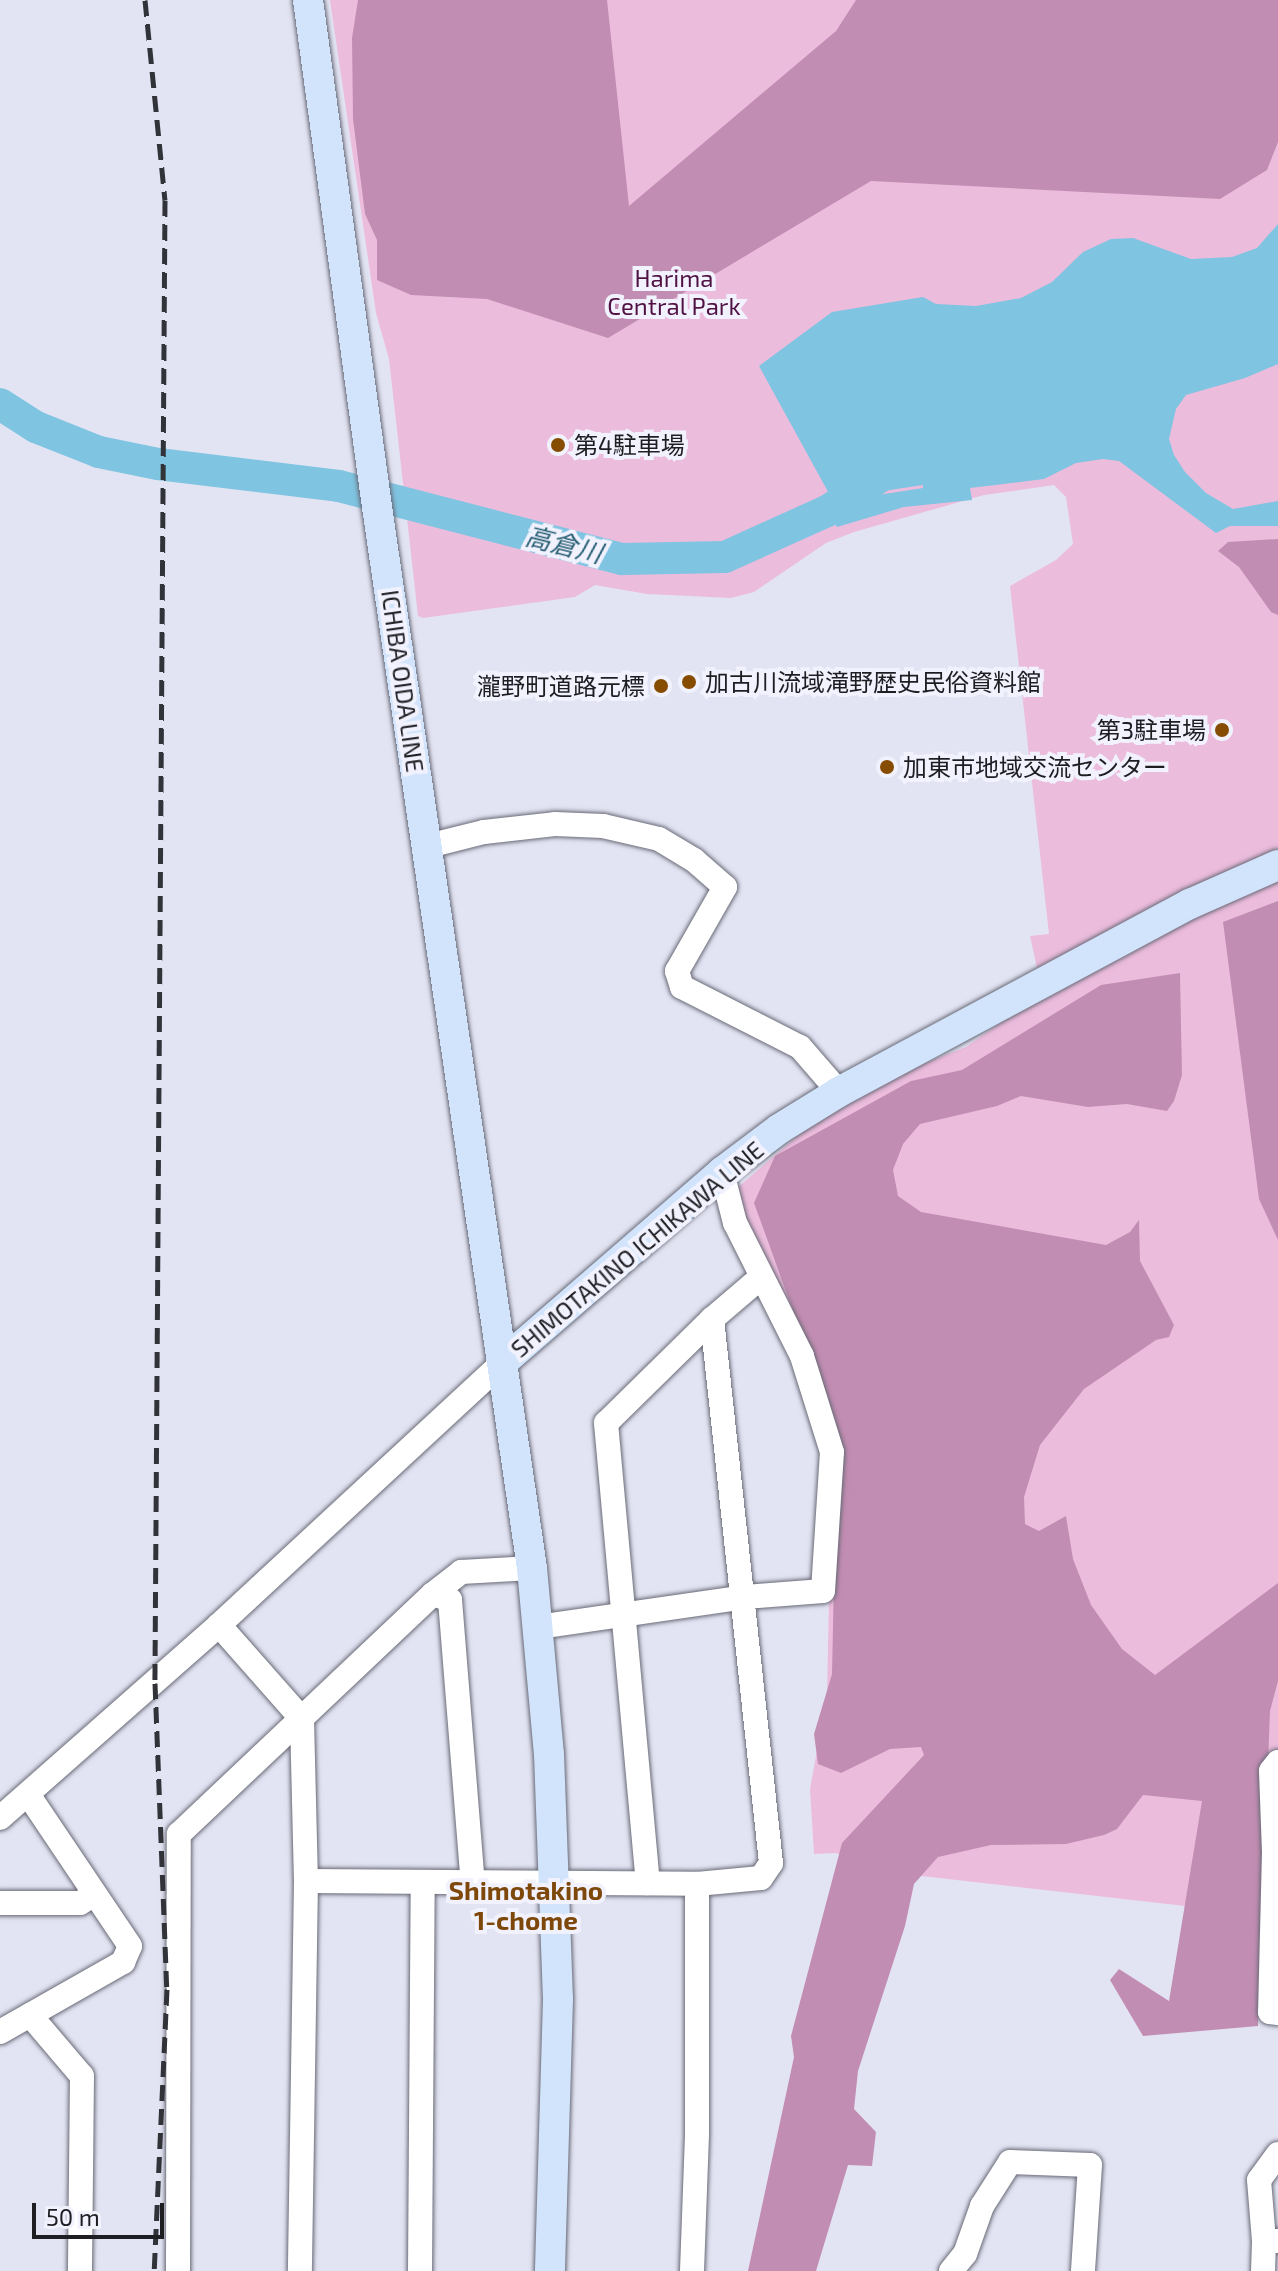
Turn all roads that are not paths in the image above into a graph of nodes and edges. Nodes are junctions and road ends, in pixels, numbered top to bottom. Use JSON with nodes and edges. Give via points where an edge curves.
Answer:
{"nodes":[{"id":1,"x":308,"y":0,"type":"edge"},
{"id":2,"x":428,"y":846,"type":"junction"},
{"id":3,"x":1278,"y":865,"type":"edge"},
{"id":4,"x":839,"y":1092,"type":"junction"},
{"id":5,"x":722,"y":1172,"type":"junction"},
{"id":6,"x":760,"y":1278,"type":"junction"},
{"id":7,"x":712,"y":1319,"type":"junction"},
{"id":8,"x":504,"y":1361,"type":"junction"},
{"id":9,"x":532,"y":1568,"type":"junction"},
{"id":10,"x":433,"y":1594,"type":"junction"},
{"id":11,"x":745,"y":1597,"type":"junction"},
{"id":12,"x":623,"y":1615,"type":"junction"},
{"id":13,"x":219,"y":1625,"type":"junction"},
{"id":14,"x":538,"y":1627,"type":"junction"},
{"id":15,"x":302,"y":1719,"type":"junction"},
{"id":16,"x":1278,"y":1762,"type":"edge"},
{"id":17,"x":28,"y":1794,"type":"junction"},
{"id":18,"x":0,"y":1818,"type":"edge"},
{"id":19,"x":1276,"y":1851,"type":"edge"},
{"id":20,"x":554,"y":1880,"type":"junction"},
{"id":21,"x":306,"y":1881,"type":"junction"},
{"id":22,"x":473,"y":1883,"type":"junction"},
{"id":23,"x":648,"y":1883,"type":"junction"},
{"id":24,"x":423,"y":1884,"type":"junction"},
{"id":25,"x":697,"y":1884,"type":"junction"},
{"id":26,"x":95,"y":1894,"type":"junction"},
{"id":27,"x":0,"y":1903,"type":"edge"},
{"id":28,"x":1278,"y":2013,"type":"edge"},
{"id":29,"x":30,"y":2015,"type":"junction"},
{"id":30,"x":0,"y":2032,"type":"edge"},
{"id":31,"x":1278,"y":2154,"type":"edge"},
{"id":32,"x":1271,"y":2241,"type":"edge"},
{"id":33,"x":80,"y":2271,"type":"edge"},
{"id":34,"x":178,"y":2271,"type":"edge"},
{"id":35,"x":300,"y":2271,"type":"edge"},
{"id":36,"x":420,"y":2271,"type":"edge"},
{"id":37,"x":550,"y":2271,"type":"edge"},
{"id":38,"x":692,"y":2271,"type":"edge"},
{"id":39,"x":951,"y":2271,"type":"edge"},
{"id":40,"x":1083,"y":2271,"type":"edge"},
{"id":41,"x":1263,"y":2271,"type":"edge"}],
"edges":[{"from":1,"to":2,"type":"main road","name":"ICHIBA OIDA LINE"},
{"from":2,"to":4,"type":"street","via":[[484,832],[555,824],[603,826],[659,839],[725,887],[677,971],[682,987],[800,1047]]},
{"from":2,"to":8,"type":"main road","name":"ICHIBA OIDA LINE"},
{"from":3,"to":4,"type":"main road","name":"SHIMOTAKINO ICHIKAWA LINE","via":[[1190,904]]},
{"from":4,"to":5,"type":"main road","name":"SHIMOTAKINO ICHIKAWA LINE"},
{"from":5,"to":6,"type":"street","via":[[735,1223]]},
{"from":5,"to":8,"type":"main road","name":"SHIMOTAKINO ICHIKAWA LINE"},
{"from":6,"to":7,"type":"street"},
{"from":6,"to":11,"type":"street","via":[[802,1356],[832,1452],[823,1591]]},
{"from":7,"to":11,"type":"street"},
{"from":7,"to":12,"type":"street","via":[[606,1423]]},
{"from":8,"to":9,"type":"main road","name":"SHIMOTAKINO ICHIKAWA LINE"},
{"from":8,"to":13,"type":"street"},
{"from":9,"to":10,"type":"street","via":[[461,1572]]},
{"from":9,"to":14,"type":"main road","name":"SHIMOTAKINO ICHIKAWA LINE"},
{"from":10,"to":15,"type":"street"},
{"from":10,"to":22,"type":"street","via":[[450,1600]]},
{"from":11,"to":12,"type":"street"},
{"from":11,"to":25,"type":"street","via":[[771,1863],[761,1878]]},
{"from":12,"to":14,"type":"street"},
{"from":12,"to":23,"type":"street"},
{"from":13,"to":15,"type":"street"},
{"from":13,"to":17,"type":"street"},
{"from":14,"to":20,"type":"main road","name":"SHIMOTAKINO ICHIKAWA LINE"},
{"from":15,"to":21,"type":"street"},
{"from":15,"to":34,"type":"street","via":[[179,1834]]},
{"from":16,"to":19,"type":"street","via":[[1271,1771]]},
{"from":17,"to":18,"type":"street"},
{"from":17,"to":26,"type":"street"},
{"from":19,"to":28,"type":"street","via":[[1270,2012]]},
{"from":20,"to":22,"type":"street"},
{"from":20,"to":23,"type":"street"},
{"from":20,"to":37,"type":"main road","name":"SHIMOTAKINO ICHIKAWA LINE","via":[[558,1999]]},
{"from":21,"to":24,"type":"street"},
{"from":21,"to":35,"type":"street"},
{"from":22,"to":24,"type":"street"},
{"from":23,"to":25,"type":"street"},
{"from":24,"to":36,"type":"street"},
{"from":25,"to":38,"type":"street"},
{"from":26,"to":27,"type":"street","via":[[80,1903]]},
{"from":26,"to":29,"type":"street","via":[[130,1946],[123,1962]]},
{"from":29,"to":30,"type":"street"},
{"from":29,"to":33,"type":"street","via":[[82,2076]]},
{"from":31,"to":32,"type":"street","via":[[1259,2180]]},
{"from":32,"to":41,"type":"street"},
{"from":39,"to":40,"type":"street","via":[[965,2254],[982,2206],[1010,2162],[1090,2165]]}]}
